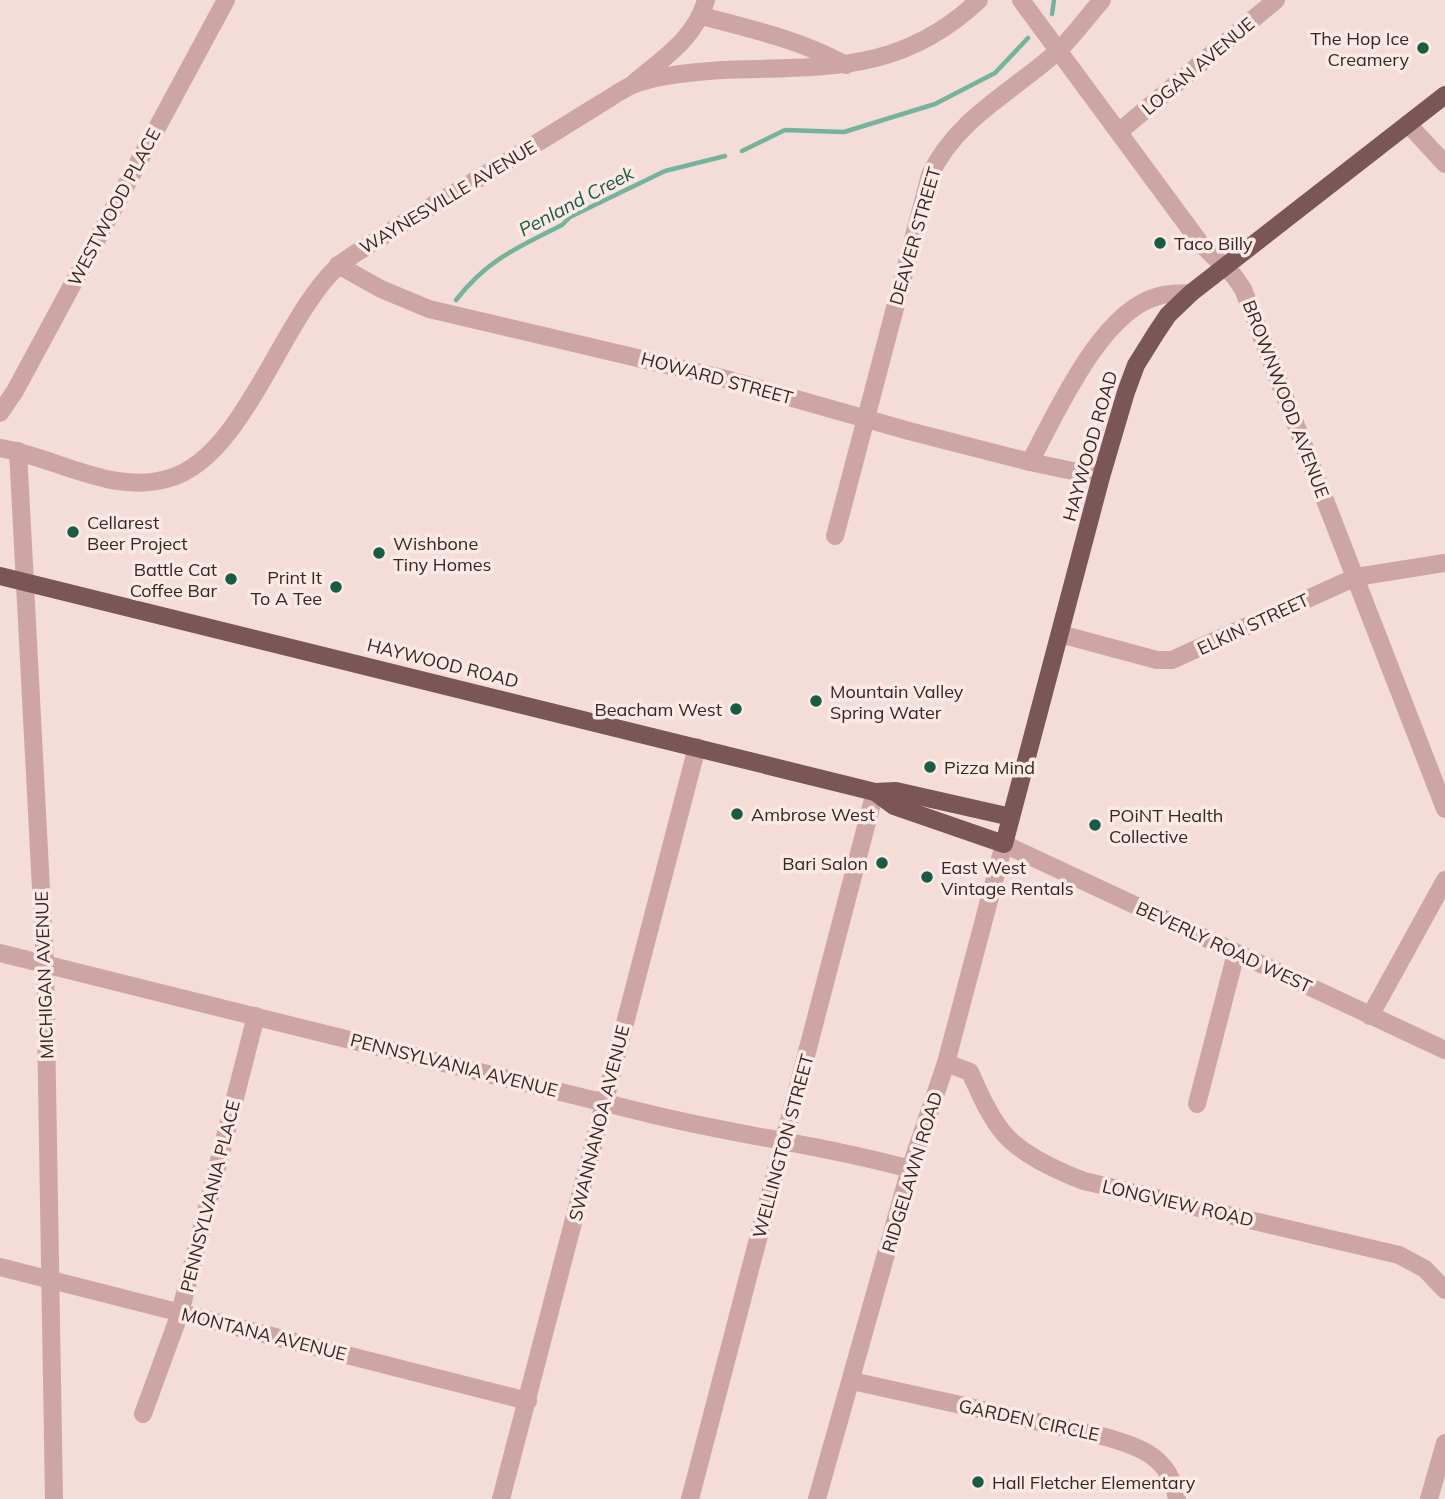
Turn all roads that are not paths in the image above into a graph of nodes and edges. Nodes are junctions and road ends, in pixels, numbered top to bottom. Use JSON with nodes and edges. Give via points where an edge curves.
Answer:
{"nodes":[{"id":1,"x":226,"y":0,"type":"edge"},
{"id":2,"x":979,"y":0,"type":"edge"},
{"id":3,"x":1021,"y":0,"type":"edge"},
{"id":4,"x":1102,"y":0,"type":"edge"},
{"id":5,"x":1276,"y":0,"type":"edge"},
{"id":6,"x":704,"y":8,"type":"edge"},
{"id":7,"x":1059,"y":49,"type":"junction"},
{"id":8,"x":846,"y":65,"type":"junction"},
{"id":9,"x":631,"y":85,"type":"junction"},
{"id":10,"x":1445,"y":95,"type":"edge"},
{"id":11,"x":1408,"y":124,"type":"junction"},
{"id":12,"x":1120,"y":131,"type":"junction"},
{"id":13,"x":1445,"y":164,"type":"edge"},
{"id":14,"x":338,"y":265,"type":"junction"},
{"id":15,"x":1225,"y":268,"type":"junction"},
{"id":16,"x":1191,"y":293,"type":"junction"},
{"id":17,"x":0,"y":413,"type":"edge"},
{"id":18,"x":866,"y":418,"type":"junction"},
{"id":19,"x":9,"y":449,"type":"edge"},
{"id":20,"x":1030,"y":462,"type":"junction"},
{"id":21,"x":1101,"y":477,"type":"junction"},
{"id":22,"x":835,"y":536,"type":"dead end"},
{"id":23,"x":1445,"y":563,"type":"edge"},
{"id":24,"x":0,"y":576,"type":"edge"},
{"id":25,"x":1356,"y":577,"type":"junction"},
{"id":26,"x":24,"y":583,"type":"junction"},
{"id":27,"x":1060,"y":634,"type":"junction"},
{"id":28,"x":697,"y":747,"type":"junction"},
{"id":29,"x":875,"y":792,"type":"junction"},
{"id":30,"x":1445,"y":810,"type":"edge"},
{"id":31,"x":1011,"y":817,"type":"junction"},
{"id":32,"x":1004,"y":844,"type":"junction"},
{"id":33,"x":1445,"y":880,"type":"edge"},
{"id":34,"x":0,"y":953,"type":"edge"},
{"id":35,"x":1236,"y":953,"type":"junction"},
{"id":36,"x":45,"y":965,"type":"junction"},
{"id":37,"x":256,"y":1016,"type":"junction"},
{"id":38,"x":1370,"y":1016,"type":"junction"},
{"id":39,"x":1445,"y":1050,"type":"edge"},
{"id":40,"x":946,"y":1063,"type":"junction"},
{"id":41,"x":604,"y":1102,"type":"junction"},
{"id":42,"x":1196,"y":1104,"type":"dead end"},
{"id":43,"x":785,"y":1143,"type":"junction"},
{"id":44,"x":910,"y":1169,"type":"junction"},
{"id":45,"x":0,"y":1267,"type":"edge"},
{"id":46,"x":50,"y":1280,"type":"junction"},
{"id":47,"x":1445,"y":1290,"type":"edge"},
{"id":48,"x":180,"y":1313,"type":"junction"},
{"id":49,"x":852,"y":1381,"type":"junction"},
{"id":50,"x":528,"y":1401,"type":"junction"},
{"id":51,"x":144,"y":1414,"type":"dead end"},
{"id":52,"x":1445,"y":1443,"type":"edge"},
{"id":53,"x":54,"y":1499,"type":"edge"},
{"id":54,"x":501,"y":1499,"type":"edge"},
{"id":55,"x":690,"y":1499,"type":"edge"},
{"id":56,"x":817,"y":1499,"type":"edge"},
{"id":57,"x":1177,"y":1499,"type":"edge"},
{"id":58,"x":1429,"y":1499,"type":"edge"}],
"edges":[{"from":1,"to":17,"type":"street","name":"WESTWOOD PLACE"},
{"from":2,"to":8,"type":"street","name":"WAYNESVILLE AVENUE","via":[[910,48]]},
{"from":3,"to":7,"type":"street","name":"BROWNWOOD AVENUE"},
{"from":4,"to":7,"type":"street","name":"DEAVER STREET"},
{"from":5,"to":12,"type":"street","name":"LOGAN AVENUE"},
{"from":6,"to":8,"type":"street","via":[[821,51]]},
{"from":6,"to":9,"type":"street","via":[[687,37]]},
{"from":7,"to":12,"type":"street","name":"BROWNWOOD AVENUE"},
{"from":7,"to":18,"type":"street","name":"DEAVER STREET","via":[[984,109],[939,156],[930,175]]},
{"from":8,"to":9,"type":"street","name":"WAYNESVILLE AVENUE","via":[[697,72]]},
{"from":9,"to":14,"type":"street","name":"WAYNESVILLE AVENUE"},
{"from":10,"to":11,"type":"main road","name":"HAYWOOD ROAD"},
{"from":11,"to":13,"type":"street"},
{"from":11,"to":15,"type":"main road","name":"HAYWOOD ROAD"},
{"from":12,"to":15,"type":"street","name":"BROWNWOOD AVENUE","via":[[1201,244]]},
{"from":14,"to":18,"type":"street","name":"HOWARD STREET","via":[[429,309],[722,378]]},
{"from":14,"to":19,"type":"street","name":"WAYNESVILLE AVENUE","via":[[309,302],[215,450],[193,468],[170,478],[130,483]]},
{"from":15,"to":16,"type":"main road","name":"HAYWOOD ROAD"},
{"from":15,"to":25,"type":"street","name":"BROWNWOOD AVENUE","via":[[1243,289]]},
{"from":16,"to":20,"type":"street","via":[[1158,296],[1135,307],[1099,341]]},
{"from":16,"to":21,"type":"main road","name":"HAYWOOD ROAD","via":[[1168,315],[1136,365]]},
{"from":18,"to":20,"type":"street","name":"HOWARD STREET"},
{"from":18,"to":22,"type":"street","name":"DEAVER STREET"},
{"from":19,"to":26,"type":"street","name":"MICHIGAN AVENUE"},
{"from":20,"to":21,"type":"street","name":"HOWARD STREET"},
{"from":21,"to":27,"type":"main road","name":"HAYWOOD ROAD"},
{"from":23,"to":25,"type":"street","name":"ELKIN STREET"},
{"from":24,"to":26,"type":"main road","name":"HAYWOOD ROAD"},
{"from":25,"to":27,"type":"street","name":"ELKIN STREET","via":[[1172,660]]},
{"from":25,"to":30,"type":"street","name":"BROWNWOOD AVENUE"},
{"from":26,"to":28,"type":"main road","name":"HAYWOOD ROAD"},
{"from":26,"to":36,"type":"street","name":"MICHIGAN AVENUE"},
{"from":27,"to":31,"type":"main road","name":"HAYWOOD ROAD"},
{"from":28,"to":29,"type":"main road","name":"HAYWOOD ROAD"},
{"from":28,"to":41,"type":"street","name":"SWANNANOA AVENUE"},
{"from":29,"to":31,"type":"main road","name":"HAYWOOD ROAD","via":[[896,791]]},
{"from":29,"to":32,"type":"main road","name":"HAYWOOD ROAD","via":[[894,806]]},
{"from":29,"to":43,"type":"street","name":"WELLINGTON STREET"},
{"from":31,"to":32,"type":"main road","name":"HAYWOOD ROAD"},
{"from":32,"to":35,"type":"street","name":"BEVERLY ROAD WEST"},
{"from":32,"to":40,"type":"street","name":"RIDGELAWN ROAD"},
{"from":33,"to":38,"type":"street"},
{"from":34,"to":36,"type":"street","name":"PENNSYLVANIA AVENUE"},
{"from":35,"to":38,"type":"street","name":"BEVERLY ROAD WEST"},
{"from":35,"to":42,"type":"street"},
{"from":36,"to":37,"type":"street","name":"PENNSYLVANIA AVENUE"},
{"from":36,"to":46,"type":"street","name":"MICHIGAN AVENUE"},
{"from":37,"to":41,"type":"street","name":"PENNSYLVANIA AVENUE"},
{"from":37,"to":48,"type":"street","name":"PENNSYLVANIA PLACE"},
{"from":38,"to":39,"type":"street","name":"BEVERLY ROAD WEST"},
{"from":40,"to":44,"type":"street","name":"RIDGELAWN ROAD"},
{"from":40,"to":47,"type":"street","name":"LONGVIEW ROAD","via":[[970,1072],[1003,1133],[1052,1169],[1084,1181],[1399,1255],[1425,1269]]},
{"from":41,"to":43,"type":"street","name":"PENNSYLVANIA AVENUE"},
{"from":41,"to":50,"type":"street","name":"SWANNANOA AVENUE"},
{"from":43,"to":44,"type":"street","name":"PENNSYLVANIA AVENUE"},
{"from":43,"to":55,"type":"street","name":"WELLINGTON STREET"},
{"from":44,"to":49,"type":"street","name":"RIDGELAWN ROAD"},
{"from":45,"to":46,"type":"street","name":"MONTANA AVENUE"},
{"from":46,"to":48,"type":"street","name":"MONTANA AVENUE"},
{"from":46,"to":53,"type":"street","name":"MICHIGAN AVENUE"},
{"from":48,"to":50,"type":"street","name":"MONTANA AVENUE"},
{"from":48,"to":51,"type":"street","name":"PENNSYLVANIA PLACE"},
{"from":49,"to":56,"type":"street","name":"RIDGELAWN ROAD"},
{"from":49,"to":57,"type":"street","name":"GARDEN CIRCLE","via":[[1138,1446],[1169,1472]]},
{"from":50,"to":54,"type":"street","name":"SWANNANOA AVENUE"},
{"from":52,"to":58,"type":"street"}]}
